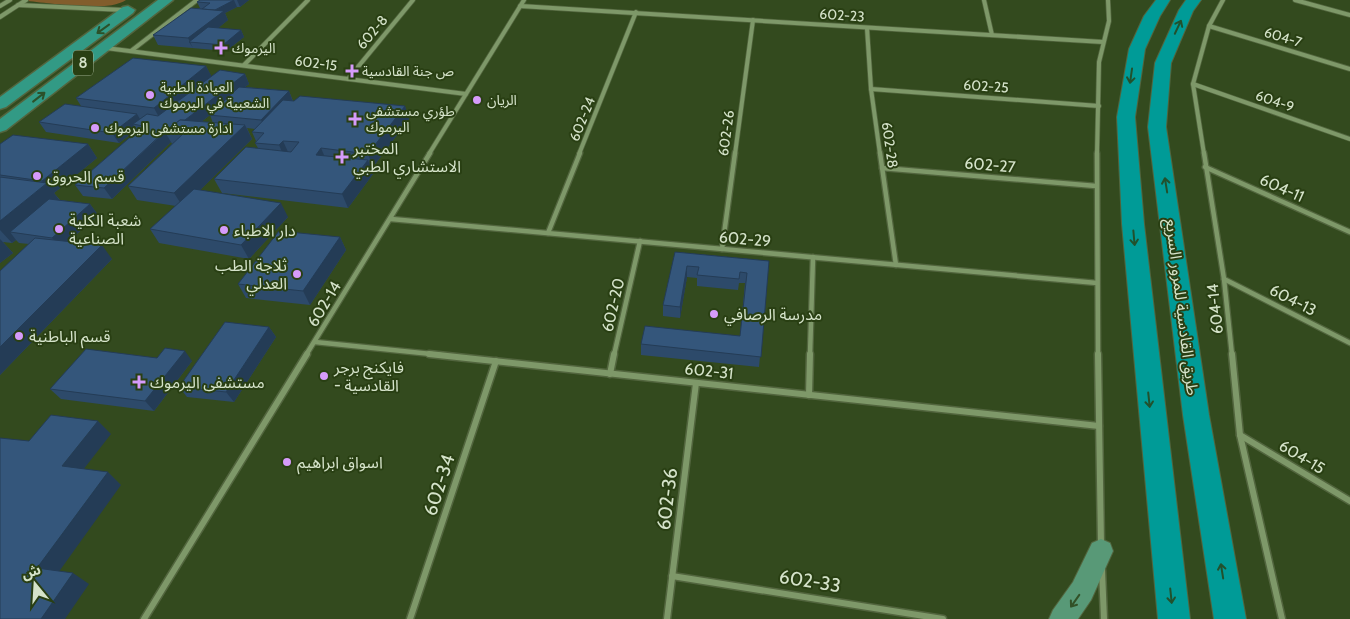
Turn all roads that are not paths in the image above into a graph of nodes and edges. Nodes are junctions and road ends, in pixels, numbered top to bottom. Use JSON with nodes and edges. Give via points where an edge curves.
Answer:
{"nodes":[{"id":1,"x":10,"y":0,"type":"edge"},
{"id":2,"x":26,"y":0,"type":"edge"},
{"id":3,"x":142,"y":0,"type":"edge"},
{"id":4,"x":166,"y":0,"type":"edge"},
{"id":5,"x":197,"y":0,"type":"edge"},
{"id":6,"x":308,"y":0,"type":"edge"},
{"id":7,"x":413,"y":0,"type":"edge"},
{"id":8,"x":524,"y":0,"type":"edge"},
{"id":9,"x":984,"y":0,"type":"edge"},
{"id":10,"x":1108,"y":0,"type":"edge"},
{"id":11,"x":1146,"y":0,"type":"edge"},
{"id":12,"x":1163,"y":0,"type":"edge"},
{"id":13,"x":1194,"y":0,"type":"edge"},
{"id":14,"x":1223,"y":0,"type":"edge"},
{"id":15,"x":1295,"y":0,"type":"edge"},
{"id":16,"x":18,"y":5,"type":"junction"},
{"id":17,"x":0,"y":6,"type":"edge"},
{"id":18,"x":520,"y":6,"type":"junction"},
{"id":19,"x":127,"y":11,"type":"junction"},
{"id":20,"x":636,"y":12,"type":"junction"},
{"id":21,"x":1350,"y":15,"type":"edge"},
{"id":22,"x":0,"y":17,"type":"edge"},
{"id":23,"x":753,"y":20,"type":"junction"},
{"id":24,"x":1209,"y":26,"type":"junction"},
{"id":25,"x":868,"y":28,"type":"junction"},
{"id":26,"x":1144,"y":32,"type":"junction"},
{"id":27,"x":992,"y":35,"type":"junction"},
{"id":28,"x":1102,"y":42,"type":"junction"},
{"id":29,"x":103,"y":47,"type":"junction"},
{"id":30,"x":131,"y":50,"type":"junction"},
{"id":31,"x":244,"y":65,"type":"junction"},
{"id":32,"x":1350,"y":69,"type":"edge"},
{"id":33,"x":348,"y":79,"type":"junction"},
{"id":34,"x":1193,"y":84,"type":"junction"},
{"id":35,"x":871,"y":89,"type":"junction"},
{"id":36,"x":466,"y":94,"type":"junction"},
{"id":37,"x":0,"y":104,"type":"edge"},
{"id":38,"x":1100,"y":106,"type":"junction"},
{"id":39,"x":0,"y":127,"type":"edge"},
{"id":40,"x":1350,"y":139,"type":"edge"},
{"id":41,"x":1205,"y":167,"type":"junction"},
{"id":42,"x":882,"y":168,"type":"junction"},
{"id":43,"x":1096,"y":186,"type":"junction"},
{"id":44,"x":391,"y":219,"type":"junction"},
{"id":45,"x":1350,"y":232,"type":"edge"},
{"id":46,"x":548,"y":233,"type":"junction"},
{"id":47,"x":640,"y":242,"type":"junction"},
{"id":48,"x":722,"y":249,"type":"junction"},
{"id":49,"x":813,"y":257,"type":"junction"},
{"id":50,"x":896,"y":265,"type":"junction"},
{"id":51,"x":1224,"y":278,"type":"junction"},
{"id":52,"x":1097,"y":284,"type":"junction"},
{"id":53,"x":316,"y":342,"type":"junction"},
{"id":54,"x":1350,"y":343,"type":"edge"},
{"id":55,"x":496,"y":361,"type":"junction"},
{"id":56,"x":610,"y":374,"type":"junction"},
{"id":57,"x":696,"y":383,"type":"junction"},
{"id":58,"x":809,"y":395,"type":"junction"},
{"id":59,"x":1099,"y":426,"type":"junction"},
{"id":60,"x":1240,"y":436,"type":"junction"},
{"id":61,"x":1350,"y":501,"type":"edge"},
{"id":62,"x":1101,"y":550,"type":"junction"},
{"id":63,"x":672,"y":576,"type":"junction"},
{"id":64,"x":144,"y":619,"type":"edge"},
{"id":65,"x":410,"y":619,"type":"edge"},
{"id":66,"x":667,"y":619,"type":"edge"},
{"id":67,"x":943,"y":619,"type":"edge"},
{"id":68,"x":1062,"y":619,"type":"edge"},
{"id":69,"x":1104,"y":619,"type":"edge"},
{"id":70,"x":1174,"y":619,"type":"edge"},
{"id":71,"x":1230,"y":619,"type":"edge"},
{"id":72,"x":1282,"y":619,"type":"edge"}],
"edges":[{"from":1,"to":17,"type":"street"},
{"from":2,"to":16,"type":"street"},
{"from":3,"to":19,"type":"main road","number":"8"},
{"from":4,"to":29,"type":"main road","number":"8"},
{"from":5,"to":30,"type":"street"},
{"from":6,"to":31,"type":"street"},
{"from":7,"to":33,"type":"street","name":"602-8"},
{"from":8,"to":18,"type":"street","name":"602-14"},
{"from":9,"to":27,"type":"street"},
{"from":10,"to":28,"type":"street","via":[[1109,21]]},
{"from":11,"to":26,"type":"highway","via":[[1138,21]]},
{"from":12,"to":26,"type":"highway"},
{"from":71,"to":13,"type":"highway","name":"طريق القادسية للمرور السريع","one_way":true,"via":[[1196,415],[1157,128],[1163,63],[1186,10]]},
{"from":14,"to":24,"type":"street","name":"604-14"},
{"from":15,"to":21,"type":"street"},
{"from":16,"to":19,"type":"street"},
{"from":16,"to":22,"type":"street"},
{"from":18,"to":20,"type":"street","name":"602-23"},
{"from":18,"to":36,"type":"street","name":"602-14"},
{"from":19,"to":37,"type":"main road","number":"8","one_way":true},
{"from":20,"to":23,"type":"street","name":"602-23"},
{"from":20,"to":46,"type":"street","name":"602-24"},
{"from":23,"to":25,"type":"street","name":"602-23"},
{"from":23,"to":48,"type":"street","name":"602-26"},
{"from":24,"to":32,"type":"street","name":"604-7"},
{"from":24,"to":34,"type":"street","name":"604-14"},
{"from":25,"to":27,"type":"street","name":"602-23"},
{"from":25,"to":35,"type":"street","name":"602-28"},
{"from":26,"to":70,"type":"highway","one_way":true,"via":[[1132,67],[1126,117],[1132,224]]},
{"from":27,"to":28,"type":"street","name":"602-23"},
{"from":28,"to":38,"type":"street"},
{"from":29,"to":30,"type":"street","name":"602-15"},
{"from":39,"to":29,"type":"main road","number":"8","one_way":true},
{"from":30,"to":31,"type":"street","name":"602-15"},
{"from":31,"to":33,"type":"street","name":"602-15"},
{"from":33,"to":36,"type":"street","name":"602-15"},
{"from":34,"to":40,"type":"street","name":"604-9"},
{"from":34,"to":41,"type":"street","name":"604-14"},
{"from":35,"to":38,"type":"street","name":"602-25"},
{"from":35,"to":42,"type":"street","name":"602-28"},
{"from":36,"to":44,"type":"street","name":"602-14"},
{"from":38,"to":43,"type":"street"},
{"from":41,"to":45,"type":"street","name":"604-11"},
{"from":41,"to":51,"type":"street","name":"604-14"},
{"from":42,"to":43,"type":"street","name":"602-27"},
{"from":42,"to":50,"type":"street","name":"602-28"},
{"from":43,"to":52,"type":"street"},
{"from":44,"to":46,"type":"street","name":"602-29"},
{"from":44,"to":53,"type":"street","name":"602-14"},
{"from":46,"to":47,"type":"street","name":"602-29"},
{"from":47,"to":48,"type":"street","name":"602-29"},
{"from":47,"to":56,"type":"street","name":"602-20"},
{"from":48,"to":49,"type":"street","name":"602-29"},
{"from":49,"to":50,"type":"street","name":"602-29"},
{"from":49,"to":58,"type":"street"},
{"from":50,"to":52,"type":"street","name":"602-29"},
{"from":51,"to":54,"type":"street","name":"604-13"},
{"from":51,"to":60,"type":"street","name":"604-14"},
{"from":52,"to":59,"type":"street"},
{"from":53,"to":55,"type":"street","name":"602-31"},
{"from":53,"to":64,"type":"street","name":"602-14"},
{"from":55,"to":56,"type":"street","name":"602-31"},
{"from":55,"to":65,"type":"street","name":"602-34"},
{"from":56,"to":57,"type":"street","name":"602-31"},
{"from":57,"to":58,"type":"street","name":"602-31"},
{"from":57,"to":63,"type":"street","name":"602-36"},
{"from":58,"to":59,"type":"street","name":"602-31"},
{"from":59,"to":62,"type":"street"},
{"from":60,"to":61,"type":"street","name":"604-15"},
{"from":60,"to":72,"type":"street","name":"604-14"},
{"from":62,"to":68,"type":"street","one_way":true,"via":[[1082,591]]},
{"from":62,"to":69,"type":"street"},
{"from":63,"to":66,"type":"street","name":"602-36"},
{"from":63,"to":67,"type":"street","name":"602-33"}]}
